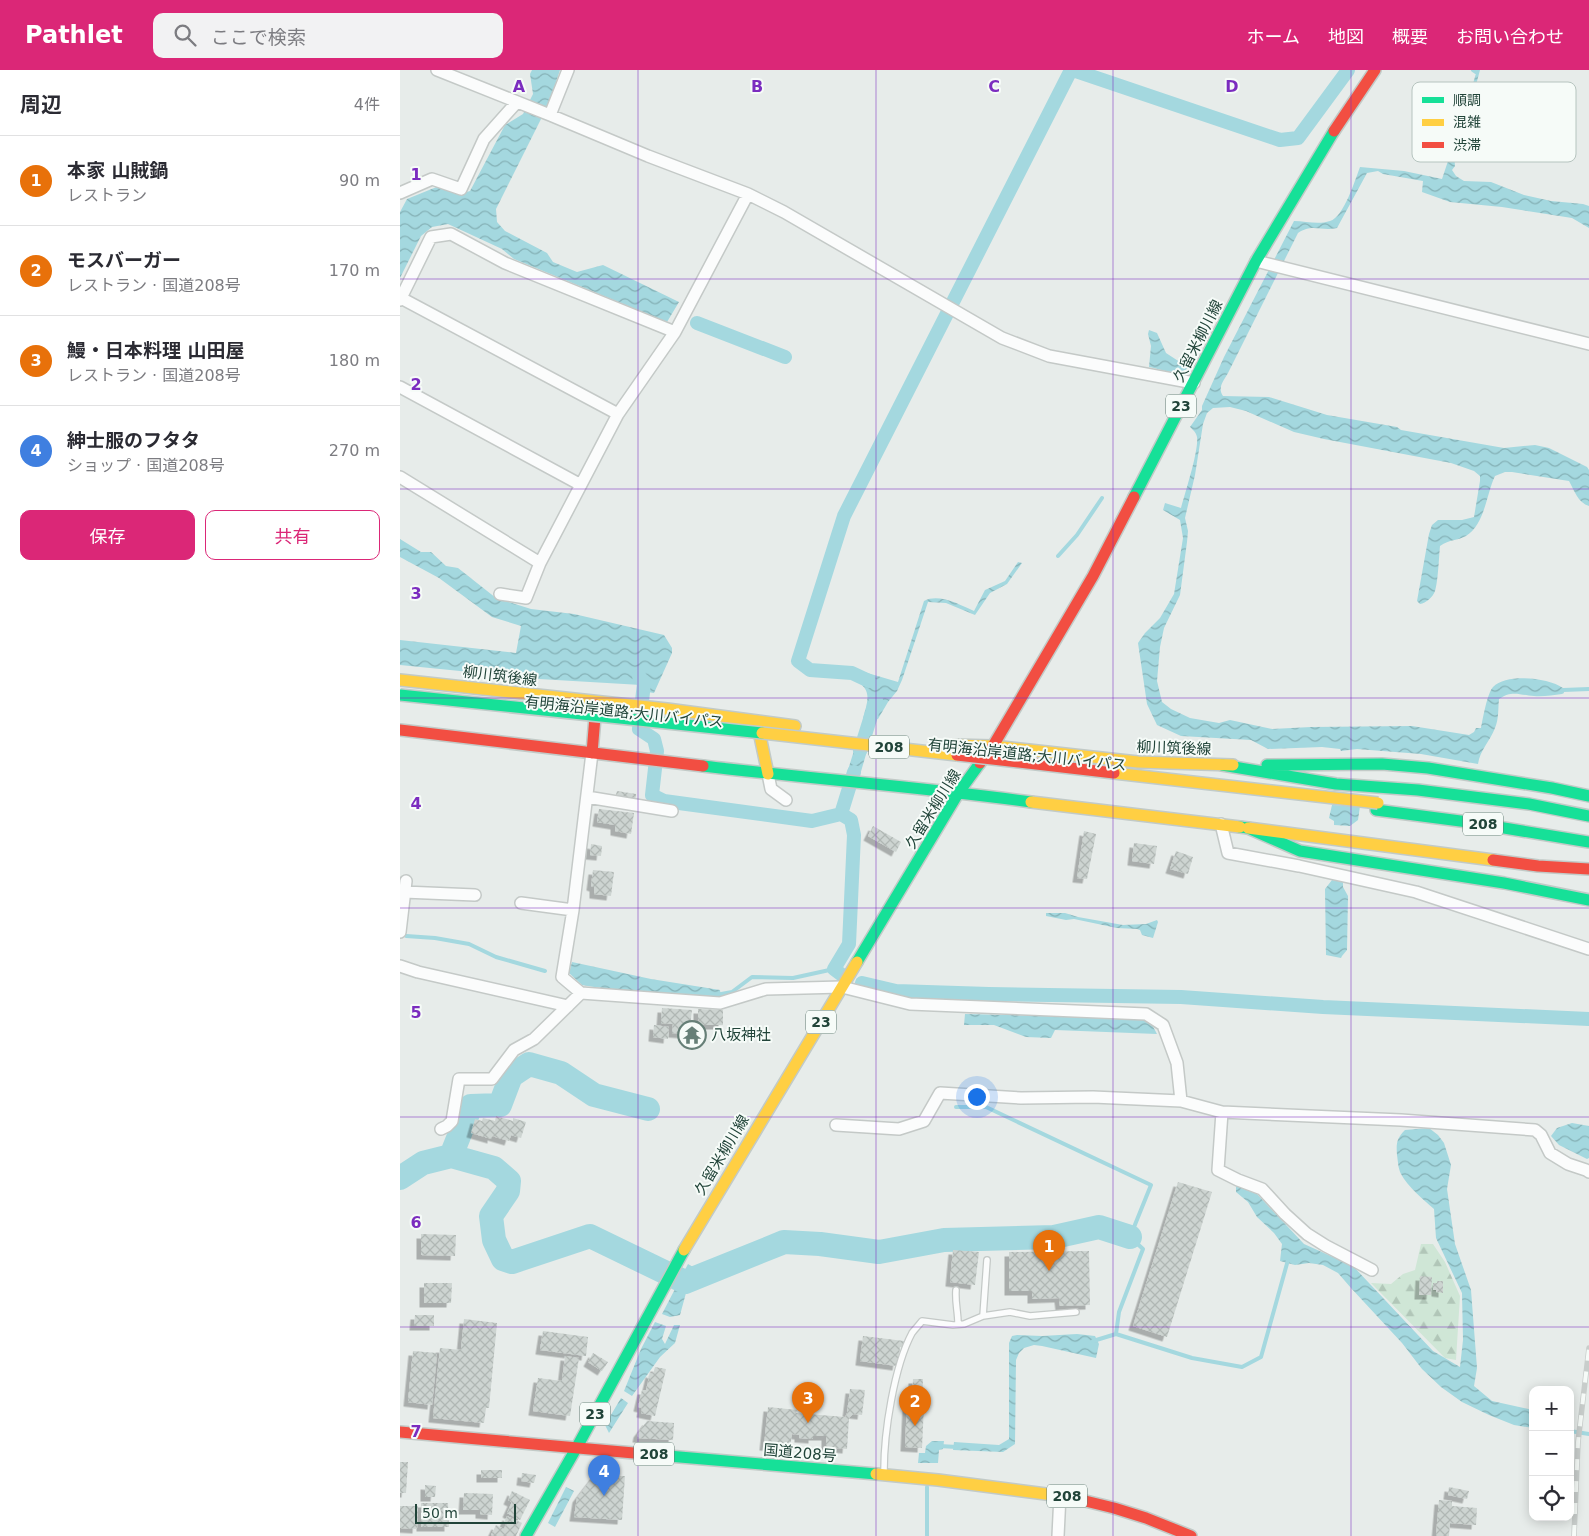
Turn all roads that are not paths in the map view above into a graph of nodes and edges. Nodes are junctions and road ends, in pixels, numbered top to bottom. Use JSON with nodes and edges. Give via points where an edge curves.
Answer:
{"nodes":[{"id":1,"x":437,"y":70,"type":"edge"},
{"id":2,"x":568,"y":70,"type":"edge"},
{"id":3,"x":1375,"y":70,"type":"edge"},
{"id":4,"x":517,"y":102,"type":"junction"},
{"id":5,"x":550,"y":115,"type":"junction"},
{"id":6,"x":400,"y":193,"type":"edge"},
{"id":7,"x":748,"y":194,"type":"junction"},
{"id":8,"x":1256,"y":261,"type":"junction"},
{"id":9,"x":400,"y":299,"type":"edge"},
{"id":10,"x":675,"y":332,"type":"junction"},
{"id":11,"x":1589,"y":344,"type":"edge"},
{"id":12,"x":1194,"y":383,"type":"junction"},
{"id":13,"x":400,"y":387,"type":"edge"},
{"id":14,"x":618,"y":414,"type":"junction"},
{"id":15,"x":400,"y":477,"type":"edge"},
{"id":16,"x":581,"y":485,"type":"junction"},
{"id":17,"x":540,"y":563,"type":"junction"},
{"id":18,"x":500,"y":594,"type":"dead end"},
{"id":19,"x":400,"y":680,"type":"edge"},
{"id":20,"x":400,"y":695,"type":"edge"},
{"id":21,"x":596,"y":702,"type":"junction"},
{"id":22,"x":400,"y":703,"type":"edge"},
{"id":23,"x":757,"y":722,"type":"junction"},
{"id":24,"x":400,"y":730,"type":"edge"},
{"id":25,"x":992,"y":746,"type":"junction"},
{"id":26,"x":592,"y":753,"type":"junction"},
{"id":27,"x":1222,"y":765,"type":"junction"},
{"id":28,"x":768,"y":774,"type":"junction"},
{"id":29,"x":959,"y":792,"type":"junction"},
{"id":30,"x":1589,"y":796,"type":"edge"},
{"id":31,"x":587,"y":797,"type":"junction"},
{"id":32,"x":786,"y":800,"type":"dead end"},
{"id":33,"x":1377,"y":806,"type":"junction"},
{"id":34,"x":672,"y":812,"type":"dead end"},
{"id":35,"x":1589,"y":816,"type":"edge"},
{"id":36,"x":1221,"y":824,"type":"junction"},
{"id":37,"x":1248,"y":828,"type":"junction"},
{"id":38,"x":1589,"y":834,"type":"edge"},
{"id":39,"x":1589,"y":842,"type":"edge"},
{"id":40,"x":1589,"y":869,"type":"edge"},
{"id":41,"x":475,"y":895,"type":"dead end"},
{"id":42,"x":1589,"y":900,"type":"edge"},
{"id":43,"x":521,"y":903,"type":"dead end"},
{"id":44,"x":573,"y":910,"type":"junction"},
{"id":45,"x":400,"y":932,"type":"edge"},
{"id":46,"x":1589,"y":949,"type":"edge"},
{"id":47,"x":400,"y":966,"type":"edge"},
{"id":48,"x":842,"y":987,"type":"junction"},
{"id":49,"x":580,"y":993,"type":"junction"},
{"id":50,"x":568,"y":1006,"type":"junction"},
{"id":51,"x":1181,"y":1102,"type":"junction"},
{"id":52,"x":1222,"y":1112,"type":"junction"},
{"id":53,"x":836,"y":1125,"type":"dead end"},
{"id":54,"x":440,"y":1129,"type":"dead end"},
{"id":55,"x":1589,"y":1172,"type":"edge"},
{"id":56,"x":988,"y":1260,"type":"dead end"},
{"id":57,"x":1372,"y":1270,"type":"dead end"},
{"id":58,"x":956,"y":1290,"type":"dead end"},
{"id":59,"x":1076,"y":1312,"type":"dead end"},
{"id":60,"x":983,"y":1316,"type":"junction"},
{"id":61,"x":958,"y":1324,"type":"junction"},
{"id":62,"x":400,"y":1432,"type":"edge"},
{"id":63,"x":577,"y":1447,"type":"junction"},
{"id":64,"x":884,"y":1476,"type":"junction"},
{"id":65,"x":1060,"y":1495,"type":"junction"},
{"id":66,"x":526,"y":1536,"type":"edge"},
{"id":67,"x":1058,"y":1536,"type":"edge"},
{"id":68,"x":1191,"y":1536,"type":"edge"}],
"edges":[{"from":1,"to":4,"type":"street"},
{"from":2,"to":5,"type":"street"},
{"from":3,"to":8,"type":"main road","name":"久留米柳川線","number":"23"},
{"from":4,"to":5,"type":"street"},
{"from":4,"to":6,"type":"street","via":[[484,139],[461,189],[432,180]]},
{"from":5,"to":7,"type":"street"},
{"from":7,"to":10,"type":"street"},
{"from":7,"to":12,"type":"street","via":[[1002,338],[1049,356]]},
{"from":8,"to":11,"type":"street"},
{"from":8,"to":12,"type":"main road","name":"久留米柳川線","number":"23"},
{"from":9,"to":10,"type":"street","via":[[432,237],[450,234],[505,263]]},
{"from":9,"to":14,"type":"street"},
{"from":10,"to":14,"type":"street"},
{"from":12,"to":25,"type":"main road","name":"久留米柳川線","number":"23","via":[[1093,576]]},
{"from":13,"to":16,"type":"street"},
{"from":14,"to":16,"type":"street"},
{"from":15,"to":17,"type":"street"},
{"from":16,"to":17,"type":"street"},
{"from":17,"to":18,"type":"street","via":[[526,598]]},
{"from":19,"to":21,"type":"main road","name":"柳川筑後線"},
{"from":20,"to":33,"type":"main road","name":"有明海沿岸道路;大川バイパス","number":"208","bridge":true,"via":[[874,745]]},
{"from":21,"to":23,"type":"main road","name":"柳川筑後線"},
{"from":21,"to":26,"type":"main road"},
{"from":22,"to":33,"type":"main road","name":"有明海沿岸道路;大川バイパス","number":"208"},
{"from":23,"to":25,"type":"main road","name":"柳川筑後線","via":[[939,745]]},
{"from":23,"to":28,"type":"main road"},
{"from":24,"to":26,"type":"main road"},
{"from":25,"to":27,"type":"main road","name":"柳川筑後線","via":[[1138,762]]},
{"from":25,"to":29,"type":"main road","name":"久留米柳川線","number":"23"},
{"from":26,"to":28,"type":"main road"},
{"from":26,"to":31,"type":"street"},
{"from":27,"to":30,"type":"main road","name":"柳川筑後線","via":[[1382,764],[1428,768]]},
{"from":27,"to":35,"type":"main road","via":[[1336,784],[1529,804]]},
{"from":28,"to":29,"type":"main road"},
{"from":28,"to":32,"type":"street","via":[[771,789]]},
{"from":29,"to":36,"type":"main road"},
{"from":29,"to":48,"type":"main road","name":"久留米柳川線","number":"23"},
{"from":31,"to":34,"type":"street"},
{"from":31,"to":44,"type":"street"},
{"from":33,"to":38,"type":"main road","name":"有明海沿岸道路;大川バイパス","number":"208","via":[[1469,814]]},
{"from":33,"to":39,"type":"main road","name":"有明海沿岸道路;大川バイパス","number":"208"},
{"from":36,"to":37,"type":"main road"},
{"from":36,"to":46,"type":"street","via":[[1228,853],[1416,892]]},
{"from":37,"to":40,"type":"main road","via":[[1538,866]]},
{"from":37,"to":42,"type":"main road","via":[[1300,851],[1504,883]]},
{"from":41,"to":45,"type":"street","via":[[405,887]]},
{"from":43,"to":44,"type":"street"},
{"from":44,"to":49,"type":"street","via":[[562,977]]},
{"from":47,"to":50,"type":"street"},
{"from":48,"to":49,"type":"street","via":[[766,989],[720,1003]]},
{"from":48,"to":51,"type":"street","via":[[910,1004],[1146,1014],[1163,1025],[1177,1063]]},
{"from":48,"to":63,"type":"main road","name":"久留米柳川線","number":"23","via":[[682,1252]]},
{"from":49,"to":50,"type":"street"},
{"from":50,"to":54,"type":"street","via":[[534,1039],[514,1050],[492,1079],[459,1079],[452,1121]]},
{"from":51,"to":52,"type":"street"},
{"from":51,"to":53,"type":"street","via":[[940,1093],[924,1122],[899,1129]]},
{"from":52,"to":55,"type":"street","via":[[1535,1130],[1550,1153]]},
{"from":52,"to":57,"type":"street","via":[[1218,1170],[1262,1189],[1307,1234]]},
{"from":56,"to":60,"type":"lane"},
{"from":58,"to":61,"type":"lane"},
{"from":59,"to":60,"type":"lane","via":[[1030,1316],[1010,1312]]},
{"from":60,"to":61,"type":"lane"},
{"from":61,"to":64,"type":"lane","via":[[922,1321],[912,1333],[894,1388]]},
{"from":62,"to":63,"type":"main road","name":"国道208号","number":"208"},
{"from":63,"to":64,"type":"main road","name":"国道208号","number":"208"},
{"from":63,"to":66,"type":"main road","name":"久留米柳川線","number":"23"},
{"from":64,"to":65,"type":"main road","name":"国道208号","number":"208"},
{"from":65,"to":67,"type":"street"},
{"from":65,"to":68,"type":"main road","name":"国道208号","number":"208","via":[[1146,1518]]}]}
